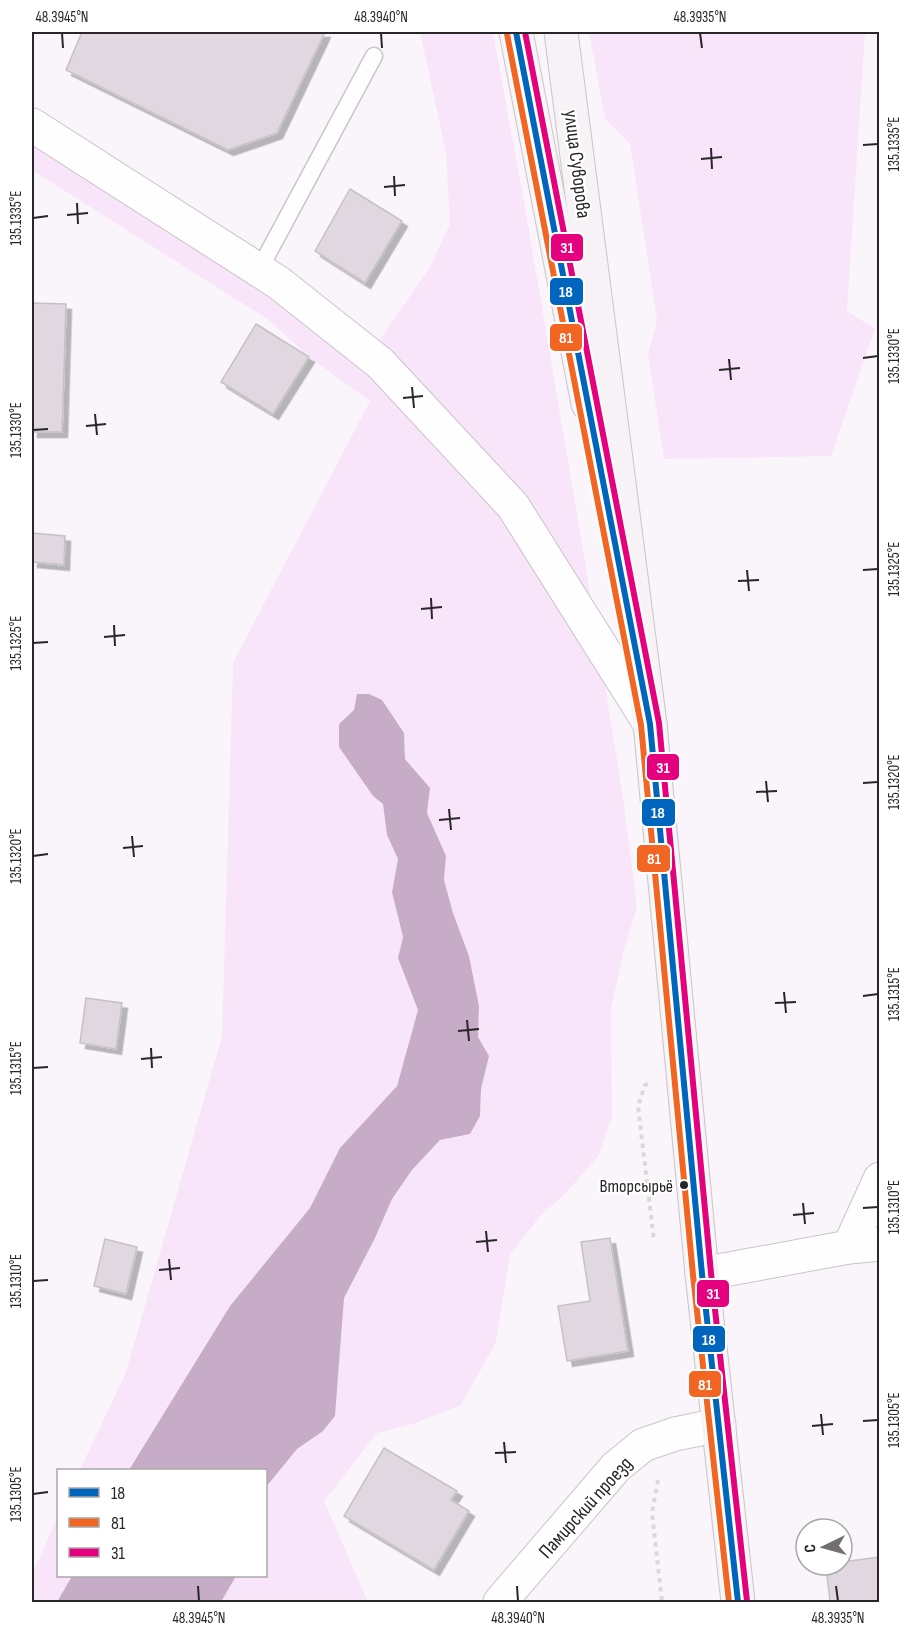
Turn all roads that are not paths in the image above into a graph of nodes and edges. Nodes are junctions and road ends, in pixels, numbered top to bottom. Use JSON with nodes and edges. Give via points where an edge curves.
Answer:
{"nodes":[{"id":1,"x":516,"y":32,"type":"edge"},
{"id":2,"x":561,"y":32,"type":"edge"},
{"id":3,"x":374,"y":56,"type":"dead end"},
{"id":4,"x":32,"y":125,"type":"edge"},
{"id":5,"x":260,"y":270,"type":"junction"},
{"id":6,"x":650,"y":724,"type":"junction"},
{"id":7,"x":879,"y":1179,"type":"edge"},
{"id":8,"x":864,"y":1246,"type":"edge"},
{"id":9,"x":702,"y":1274,"type":"junction"},
{"id":10,"x":719,"y":1425,"type":"junction"},
{"id":11,"x":500,"y":1602,"type":"edge"},
{"id":12,"x":738,"y":1602,"type":"edge"}],
"edges":[{"from":1,"to":6,"type":"main road","name":"улица Суворова"},
{"from":2,"to":6,"type":"main road","name":"улица Суворова"},
{"from":3,"to":5,"type":"lane"},
{"from":4,"to":5,"type":"street"},
{"from":5,"to":6,"type":"street","via":[[380,363],[513,506]]},
{"from":6,"to":9,"type":"main road","name":"улица Суворова"},
{"from":7,"to":8,"type":"street"},
{"from":8,"to":9,"type":"street"},
{"from":9,"to":10,"type":"main road","name":"улица Суворова"},
{"from":10,"to":11,"type":"street","name":"Памирский проезд","via":[[643,1445],[616,1467]]},
{"from":10,"to":12,"type":"main road","name":"улица Суворова"}]}
